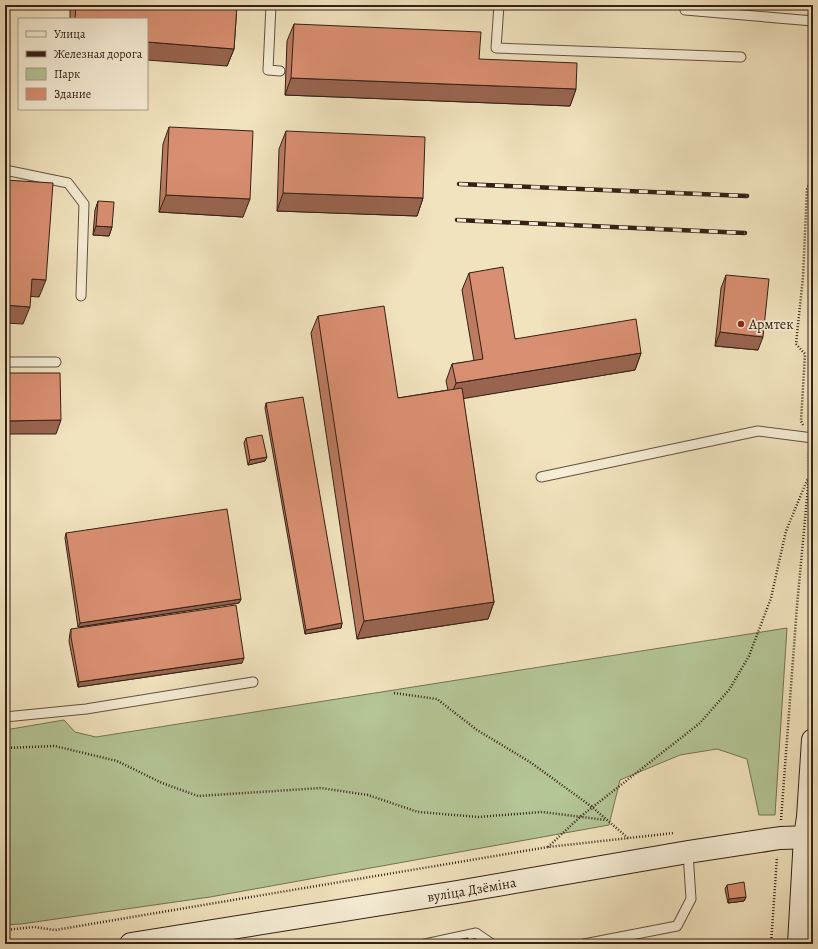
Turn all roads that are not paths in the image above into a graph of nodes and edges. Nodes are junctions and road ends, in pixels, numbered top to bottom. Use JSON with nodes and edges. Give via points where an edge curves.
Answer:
{"nodes":[{"id":1,"x":270,"y":5,"type":"edge"},
{"id":2,"x":499,"y":5,"type":"edge"},
{"id":3,"x":684,"y":5,"type":"edge"},
{"id":4,"x":813,"y":21,"type":"edge"},
{"id":5,"x":741,"y":57,"type":"dead end"},
{"id":6,"x":280,"y":71,"type":"dead end"},
{"id":7,"x":5,"y":170,"type":"edge"},
{"id":8,"x":81,"y":296,"type":"dead end"},
{"id":9,"x":5,"y":362,"type":"edge"},
{"id":10,"x":56,"y":362,"type":"dead end"},
{"id":11,"x":811,"y":438,"type":"edge"},
{"id":12,"x":541,"y":477,"type":"dead end"},
{"id":13,"x":253,"y":682,"type":"dead end"},
{"id":14,"x":5,"y":717,"type":"edge"},
{"id":15,"x":813,"y":740,"type":"edge"},
{"id":16,"x":809,"y":837,"type":"edge"},
{"id":17,"x":688,"y":852,"type":"junction"},
{"id":18,"x":131,"y":944,"type":"edge"},
{"id":19,"x":426,"y":944,"type":"edge"},
{"id":20,"x":492,"y":944,"type":"edge"},
{"id":21,"x":584,"y":944,"type":"edge"},
{"id":22,"x":799,"y":944,"type":"edge"}],
"edges":[{"from":1,"to":6,"type":"lane","via":[[268,70]]},
{"from":2,"to":5,"type":"lane","via":[[496,48]]},
{"from":3,"to":4,"type":"lane","via":[[685,10]]},
{"from":7,"to":8,"type":"lane","via":[[68,183],[84,204]]},
{"from":9,"to":10,"type":"lane"},
{"from":11,"to":12,"type":"lane","via":[[758,431]]},
{"from":13,"to":14,"type":"lane","via":[[86,710]]},
{"from":15,"to":16,"type":"main road"},
{"from":16,"to":17,"type":"main road","name":"вуліца Дзёміна","via":[[780,838]]},
{"from":16,"to":22,"type":"main road"},
{"from":17,"to":18,"type":"main road","name":"вуліца Дзёміна"},
{"from":17,"to":21,"type":"lane","via":[[691,899],[677,926]]},
{"from":19,"to":20,"type":"lane","via":[[476,933]]}]}
